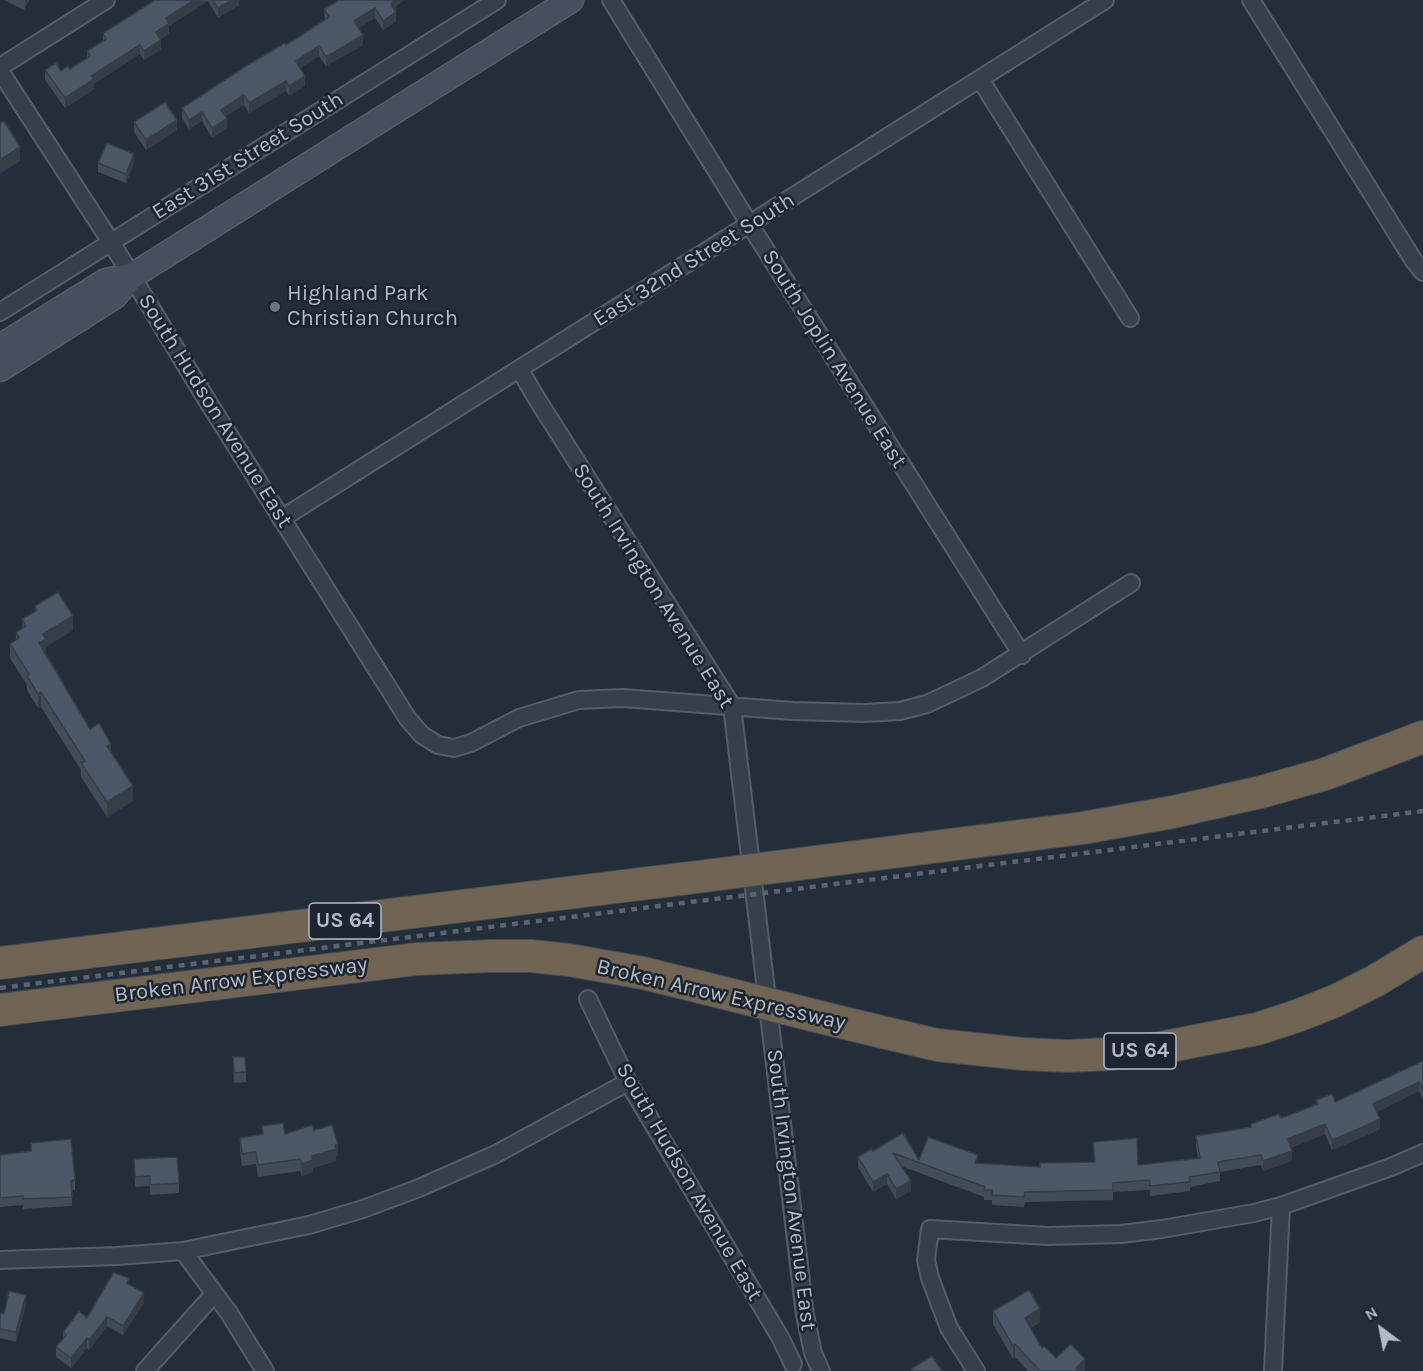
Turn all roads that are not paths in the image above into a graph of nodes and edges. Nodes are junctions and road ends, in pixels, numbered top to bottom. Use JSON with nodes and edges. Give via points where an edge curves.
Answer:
{"nodes":[{"id":1,"x":106,"y":0,"type":"edge"},
{"id":2,"x":497,"y":0,"type":"edge"},
{"id":3,"x":571,"y":0,"type":"edge"},
{"id":4,"x":611,"y":0,"type":"edge"},
{"id":5,"x":1106,"y":0,"type":"edge"},
{"id":6,"x":1251,"y":0,"type":"edge"},
{"id":7,"x":0,"y":69,"type":"edge"},
{"id":8,"x":980,"y":79,"type":"junction"},
{"id":9,"x":750,"y":225,"type":"junction"},
{"id":10,"x":111,"y":242,"type":"junction"},
{"id":11,"x":1423,"y":272,"type":"edge"},
{"id":12,"x":132,"y":276,"type":"junction"},
{"id":13,"x":0,"y":312,"type":"edge"},
{"id":14,"x":1130,"y":318,"type":"dead end"},
{"id":15,"x":0,"y":347,"type":"edge"},
{"id":16,"x":0,"y":369,"type":"edge"},
{"id":17,"x":520,"y":370,"type":"junction"},
{"id":18,"x":282,"y":519,"type":"junction"},
{"id":19,"x":1131,"y":583,"type":"dead end"},
{"id":20,"x":1022,"y":655,"type":"junction"},
{"id":21,"x":732,"y":706,"type":"junction"},
{"id":22,"x":1423,"y":737,"type":"edge"},
{"id":23,"x":1423,"y":952,"type":"edge"},
{"id":24,"x":0,"y":963,"type":"edge"},
{"id":25,"x":588,"y":999,"type":"dead end"},
{"id":26,"x":0,"y":1010,"type":"edge"},
{"id":27,"x":628,"y":1082,"type":"junction"},
{"id":28,"x":1423,"y":1153,"type":"edge"},
{"id":29,"x":1281,"y":1206,"type":"junction"},
{"id":30,"x":183,"y":1251,"type":"junction"},
{"id":31,"x":0,"y":1260,"type":"edge"},
{"id":32,"x":213,"y":1294,"type":"junction"},
{"id":33,"x":793,"y":1364,"type":"dead end"},
{"id":34,"x":146,"y":1371,"type":"edge"},
{"id":35,"x":265,"y":1371,"type":"edge"},
{"id":36,"x":821,"y":1371,"type":"edge"},
{"id":37,"x":976,"y":1371,"type":"edge"},
{"id":38,"x":1273,"y":1371,"type":"edge"}],
"edges":[{"from":1,"to":7,"type":"street"},
{"from":2,"to":10,"type":"street","name":"East 31st Street South"},
{"from":3,"to":12,"type":"main road","name":"East 31st Street South"},
{"from":4,"to":9,"type":"street","name":"South Joplin Avenue East"},
{"from":5,"to":8,"type":"street","name":"East 32nd Street South"},
{"from":6,"to":11,"type":"street"},
{"from":7,"to":10,"type":"street","name":"South Hudson Avenue East"},
{"from":8,"to":9,"type":"street","name":"East 32nd Street South"},
{"from":8,"to":14,"type":"street"},
{"from":9,"to":17,"type":"street","name":"East 32nd Street South"},
{"from":9,"to":20,"type":"street","name":"South Joplin Avenue East"},
{"from":10,"to":12,"type":"street","name":"South Hudson Avenue East"},
{"from":10,"to":13,"type":"street","name":"East 31st Street South"},
{"from":12,"to":15,"type":"main road","name":"East 31st Street South","via":[[106,281]]},
{"from":12,"to":16,"type":"main road","name":"East 31st Street South","via":[[115,296]]},
{"from":12,"to":18,"type":"street","name":"South Hudson Avenue East"},
{"from":17,"to":18,"type":"street","name":"East 32nd Street South"},
{"from":17,"to":21,"type":"street","name":"South Irvington Avenue East"},
{"from":18,"to":21,"type":"street","name":"South Hudson Avenue East","via":[[408,719],[438,745],[454,748],[471,743],[519,718],[579,700],[623,698]]},
{"from":19,"to":20,"type":"street"},
{"from":20,"to":21,"type":"street","via":[[951,694],[900,711],[793,711]]},
{"from":21,"to":36,"type":"street","name":"South Irvington Avenue East","via":[[804,1303],[813,1353]]},
{"from":22,"to":24,"type":"highway","name":"Broken Arrow Expressway","number":"US 64","bridge":true,"via":[[1325,774],[1261,792],[1083,828]]},
{"from":23,"to":26,"type":"highway","name":"Broken Arrow Expressway","number":"US 64","bridge":true,"via":[[1335,1001],[1257,1029],[1121,1053],[1067,1056],[968,1049],[908,1039],[643,973],[531,956],[417,959]]},
{"from":25,"to":27,"type":"street","name":"South Hudson Avenue East"},
{"from":27,"to":30,"type":"street","via":[[496,1154],[419,1188],[309,1225]]},
{"from":27,"to":33,"type":"street","name":"South Hudson Avenue East"},
{"from":28,"to":29,"type":"street"},
{"from":29,"to":37,"type":"street","via":[[1121,1234],[1048,1236],[930,1229],[926,1260],[930,1278],[949,1328]]},
{"from":29,"to":38,"type":"street"},
{"from":30,"to":31,"type":"street"},
{"from":30,"to":32,"type":"street"},
{"from":32,"to":34,"type":"street"},
{"from":32,"to":35,"type":"street"}]}
